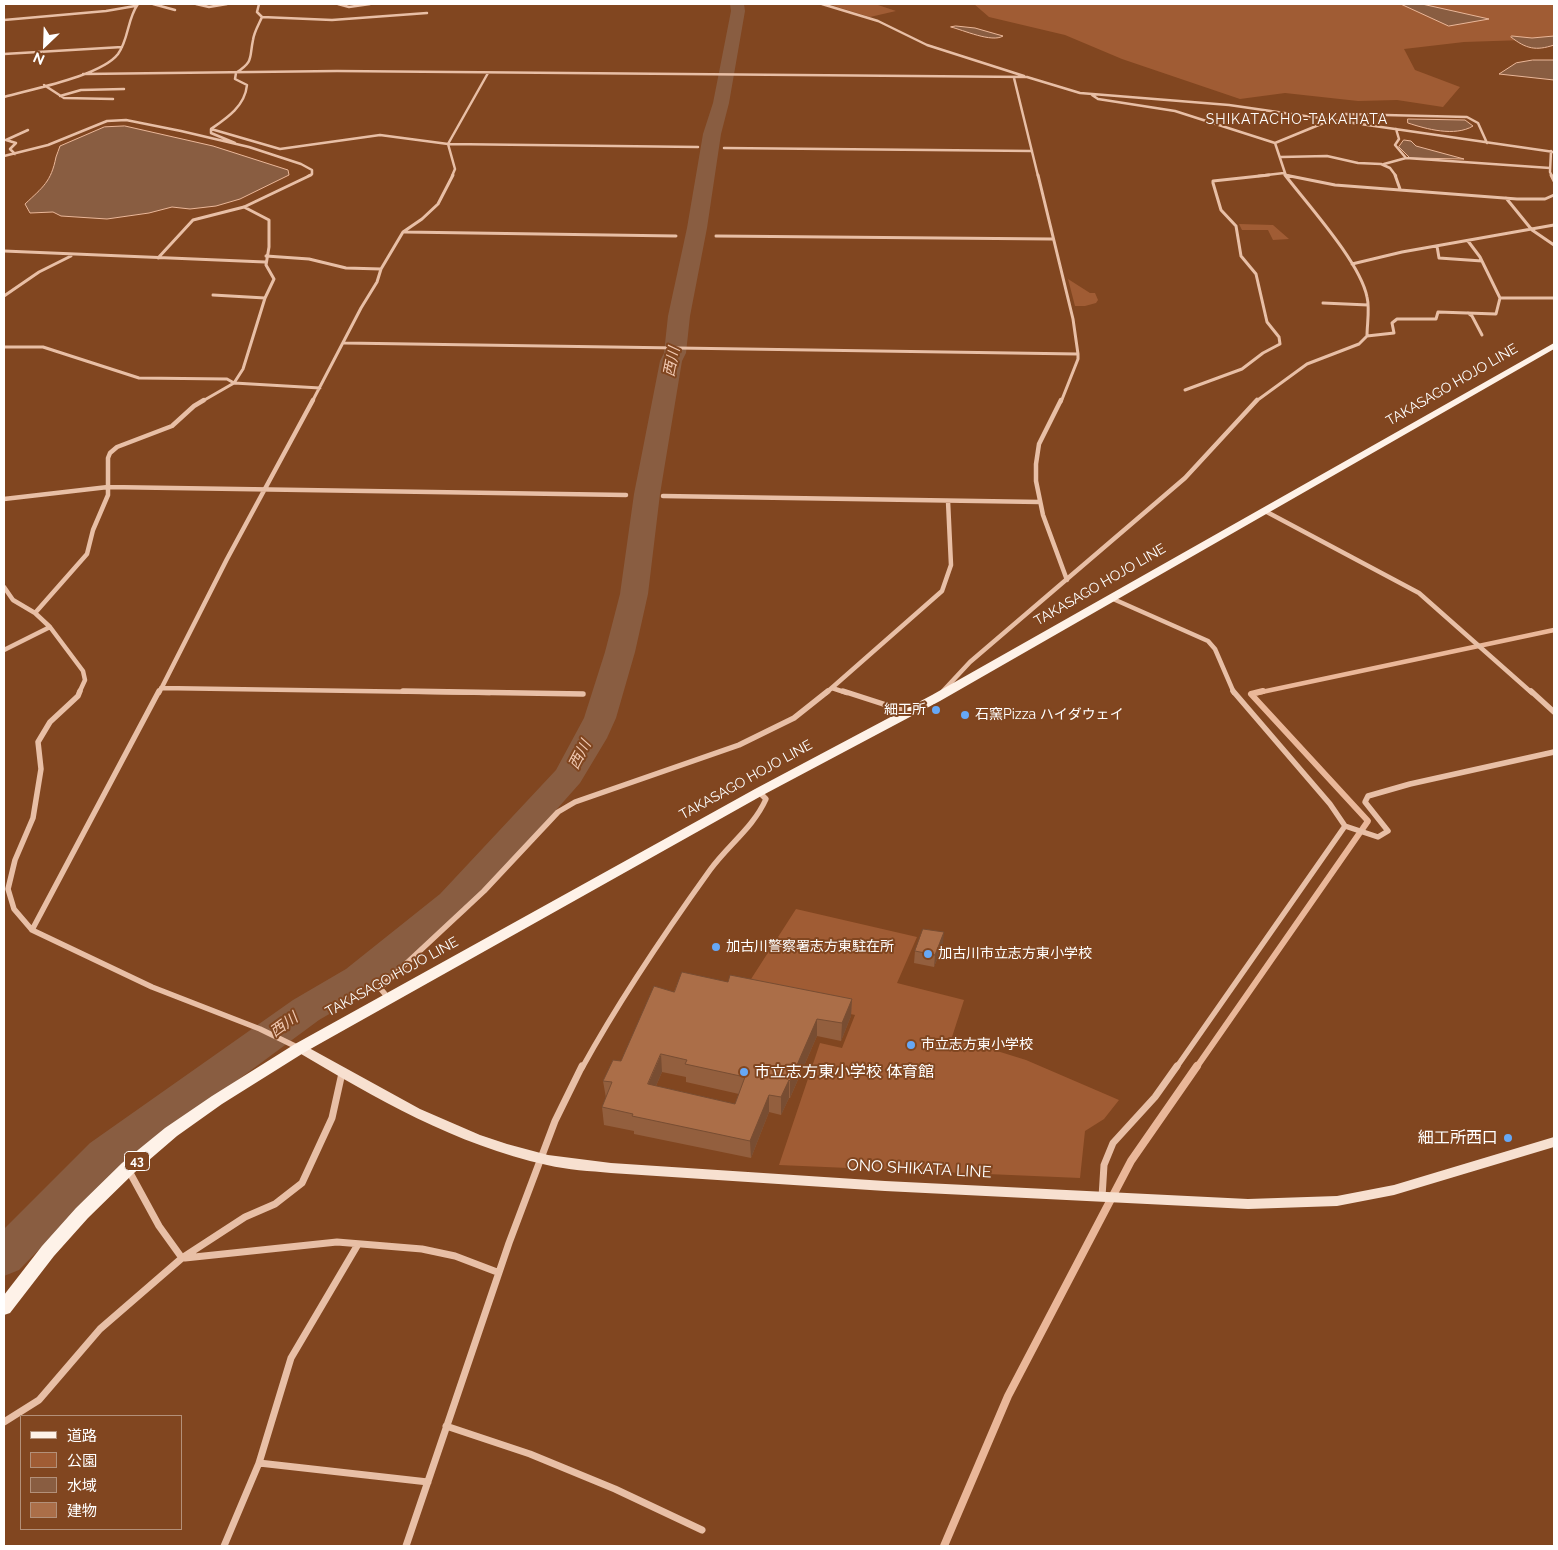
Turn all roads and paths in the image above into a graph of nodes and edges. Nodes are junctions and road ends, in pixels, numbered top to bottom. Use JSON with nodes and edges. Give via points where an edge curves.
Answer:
{"nodes":[{"id":1,"x":153,"y":4,"type":"edge"},
{"id":2,"x":196,"y":4,"type":"edge"},
{"id":3,"x":227,"y":4,"type":"edge"},
{"id":4,"x":259,"y":4,"type":"edge"},
{"id":5,"x":338,"y":4,"type":"edge"},
{"id":6,"x":370,"y":4,"type":"edge"},
{"id":7,"x":822,"y":4,"type":"edge"},
{"id":8,"x":136,"y":5,"type":"edge"},
{"id":9,"x":176,"y":10,"type":"dead end"},
{"id":10,"x":427,"y":13,"type":"dead end"},
{"id":11,"x":262,"y":17,"type":"junction"},
{"id":12,"x":4,"y":20,"type":"edge"},
{"id":13,"x":122,"y":47,"type":"junction"},
{"id":14,"x":4,"y":54,"type":"edge"},
{"id":15,"x":238,"y":71,"type":"junction"},
{"id":16,"x":488,"y":73,"type":"junction"},
{"id":17,"x":83,"y":74,"type":"junction"},
{"id":18,"x":1027,"y":77,"type":"junction"},
{"id":19,"x":1014,"y":78,"type":"junction"},
{"id":20,"x":44,"y":85,"type":"junction"},
{"id":21,"x":124,"y":89,"type":"dead end"},
{"id":22,"x":1091,"y":95,"type":"junction"},
{"id":23,"x":60,"y":96,"type":"junction"},
{"id":24,"x":4,"y":97,"type":"edge"},
{"id":25,"x":113,"y":99,"type":"dead end"},
{"id":26,"x":1163,"y":100,"type":"junction"},
{"id":27,"x":1158,"y":108,"type":"junction"},
{"id":28,"x":1328,"y":119,"type":"junction"},
{"id":29,"x":1339,"y":120,"type":"junction"},
{"id":30,"x":211,"y":129,"type":"junction"},
{"id":31,"x":1396,"y":129,"type":"junction"},
{"id":32,"x":28,"y":130,"type":"dead end"},
{"id":33,"x":4,"y":136,"type":"edge"},
{"id":34,"x":14,"y":136,"type":"junction"},
{"id":35,"x":1275,"y":143,"type":"junction"},
{"id":36,"x":1487,"y":143,"type":"junction"},
{"id":37,"x":448,"y":144,"type":"junction"},
{"id":38,"x":238,"y":145,"type":"junction"},
{"id":39,"x":698,"y":147,"type":"dead end"},
{"id":40,"x":724,"y":148,"type":"dead end"},
{"id":41,"x":1032,"y":151,"type":"junction"},
{"id":42,"x":1552,"y":151,"type":"edge"},
{"id":43,"x":15,"y":154,"type":"junction"},
{"id":44,"x":4,"y":156,"type":"edge"},
{"id":45,"x":1281,"y":157,"type":"junction"},
{"id":46,"x":1406,"y":158,"type":"junction"},
{"id":47,"x":1384,"y":164,"type":"junction"},
{"id":48,"x":1550,"y":168,"type":"junction"},
{"id":49,"x":1284,"y":174,"type":"junction"},
{"id":50,"x":1554,"y":180,"type":"edge"},
{"id":51,"x":1343,"y":186,"type":"junction"},
{"id":52,"x":1400,"y":189,"type":"junction"},
{"id":53,"x":1343,"y":192,"type":"dead end"},
{"id":54,"x":1554,"y":195,"type":"edge"},
{"id":55,"x":1506,"y":198,"type":"junction"},
{"id":56,"x":244,"y":207,"type":"junction"},
{"id":57,"x":1554,"y":225,"type":"edge"},
{"id":58,"x":1532,"y":230,"type":"junction"},
{"id":59,"x":403,"y":232,"type":"junction"},
{"id":60,"x":676,"y":236,"type":"dead end"},
{"id":61,"x":716,"y":236,"type":"dead end"},
{"id":62,"x":1052,"y":239,"type":"junction"},
{"id":63,"x":1468,"y":241,"type":"junction"},
{"id":64,"x":1554,"y":245,"type":"edge"},
{"id":65,"x":1437,"y":246,"type":"junction"},
{"id":66,"x":4,"y":251,"type":"edge"},
{"id":67,"x":73,"y":255,"type":"junction"},
{"id":68,"x":266,"y":256,"type":"junction"},
{"id":69,"x":158,"y":258,"type":"junction"},
{"id":70,"x":1482,"y":261,"type":"junction"},
{"id":71,"x":265,"y":262,"type":"junction"},
{"id":72,"x":1352,"y":264,"type":"junction"},
{"id":73,"x":381,"y":269,"type":"junction"},
{"id":74,"x":213,"y":295,"type":"dead end"},
{"id":75,"x":4,"y":296,"type":"edge"},
{"id":76,"x":265,"y":298,"type":"junction"},
{"id":77,"x":1500,"y":298,"type":"junction"},
{"id":78,"x":1554,"y":298,"type":"edge"},
{"id":79,"x":1323,"y":303,"type":"dead end"},
{"id":80,"x":1368,"y":305,"type":"junction"},
{"id":81,"x":1467,"y":313,"type":"junction"},
{"id":82,"x":1482,"y":335,"type":"dead end"},
{"id":83,"x":1367,"y":336,"type":"junction"},
{"id":84,"x":344,"y":343,"type":"junction"},
{"id":85,"x":1554,"y":346,"type":"edge"},
{"id":86,"x":4,"y":347,"type":"edge"},
{"id":87,"x":1078,"y":354,"type":"junction"},
{"id":88,"x":234,"y":383,"type":"junction"},
{"id":89,"x":320,"y":388,"type":"junction"},
{"id":90,"x":1185,"y":390,"type":"dead end"},
{"id":91,"x":108,"y":487,"type":"junction"},
{"id":92,"x":265,"y":490,"type":"junction"},
{"id":93,"x":626,"y":495,"type":"dead end"},
{"id":94,"x":663,"y":496,"type":"dead end"},
{"id":95,"x":4,"y":499,"type":"edge"},
{"id":96,"x":948,"y":501,"type":"junction"},
{"id":97,"x":1040,"y":502,"type":"junction"},
{"id":98,"x":1265,"y":511,"type":"junction"},
{"id":99,"x":1067,"y":580,"type":"junction"},
{"id":100,"x":4,"y":587,"type":"edge"},
{"id":101,"x":1112,"y":598,"type":"junction"},
{"id":102,"x":35,"y":613,"type":"junction"},
{"id":103,"x":50,"y":627,"type":"junction"},
{"id":104,"x":4,"y":650,"type":"edge"},
{"id":105,"x":161,"y":688,"type":"junction"},
{"id":106,"x":832,"y":688,"type":"junction"},
{"id":107,"x":583,"y":694,"type":"dead end"},
{"id":108,"x":936,"y":698,"type":"junction"},
{"id":109,"x":909,"y":712,"type":"junction"},
{"id":110,"x":1554,"y":712,"type":"edge"},
{"id":111,"x":1554,"y":752,"type":"edge"},
{"id":112,"x":759,"y":792,"type":"junction"},
{"id":113,"x":1345,"y":826,"type":"junction"},
{"id":114,"x":32,"y":930,"type":"junction"},
{"id":115,"x":388,"y":999,"type":"junction"},
{"id":116,"x":300,"y":1048,"type":"junction"},
{"id":117,"x":342,"y":1073,"type":"junction"},
{"id":118,"x":1554,"y":1142,"type":"edge"},
{"id":119,"x":541,"y":1159,"type":"junction"},
{"id":120,"x":128,"y":1168,"type":"junction"},
{"id":121,"x":1102,"y":1197,"type":"junction"},
{"id":122,"x":357,"y":1246,"type":"junction"},
{"id":123,"x":182,"y":1258,"type":"junction"},
{"id":124,"x":497,"y":1272,"type":"junction"},
{"id":125,"x":4,"y":1308,"type":"edge"},
{"id":126,"x":4,"y":1422,"type":"edge"},
{"id":127,"x":446,"y":1426,"type":"junction"},
{"id":128,"x":259,"y":1463,"type":"junction"},
{"id":129,"x":428,"y":1482,"type":"junction"},
{"id":130,"x":702,"y":1530,"type":"dead end"},
{"id":131,"x":224,"y":1546,"type":"edge"},
{"id":132,"x":406,"y":1546,"type":"edge"}],
"edges":[{"from":1,"to":9,"type":"street"},
{"from":2,"to":3,"type":"street"},
{"from":4,"to":11,"type":"street","via":[[257,12]]},
{"from":5,"to":6,"type":"street","via":[[349,7]]},
{"from":7,"to":18,"type":"street","via":[[878,22],[927,45]]},
{"from":8,"to":12,"type":"street","via":[[106,11]]},
{"from":8,"to":13,"type":"street"},
{"from":10,"to":11,"type":"street","via":[[332,20]]},
{"from":11,"to":15,"type":"street","via":[[248,65]]},
{"from":13,"to":14,"type":"street"},
{"from":13,"to":17,"type":"street","via":[[115,58]]},
{"from":15,"to":16,"type":"street"},
{"from":15,"to":17,"type":"street"},
{"from":15,"to":30,"type":"street","via":[[235,79],[247,85],[243,100]]},
{"from":16,"to":19,"type":"street"},
{"from":16,"to":37,"type":"street"},
{"from":17,"to":20,"type":"street"},
{"from":18,"to":19,"type":"street"},
{"from":18,"to":22,"type":"street"},
{"from":19,"to":41,"type":"street"},
{"from":20,"to":23,"type":"street"},
{"from":20,"to":24,"type":"street"},
{"from":21,"to":23,"type":"street","via":[[81,90]]},
{"from":22,"to":26,"type":"street"},
{"from":22,"to":27,"type":"street","via":[[1098,99]]},
{"from":23,"to":25,"type":"street"},
{"from":26,"to":27,"type":"street"},
{"from":26,"to":28,"type":"street","via":[[1229,105]]},
{"from":27,"to":35,"type":"street"},
{"from":28,"to":29,"type":"street"},
{"from":28,"to":35,"type":"street"},
{"from":29,"to":31,"type":"street"},
{"from":29,"to":36,"type":"street","via":[[1344,114],[1474,118],[1482,125]]},
{"from":30,"to":37,"type":"street","via":[[280,148],[374,136]]},
{"from":30,"to":38,"type":"street","via":[[210,133]]},
{"from":31,"to":36,"type":"street"},
{"from":31,"to":46,"type":"street","via":[[1399,139],[1396,148]]},
{"from":32,"to":34,"type":"street"},
{"from":33,"to":34,"type":"street"},
{"from":34,"to":43,"type":"street","via":[[6,141],[16,143],[10,149]]},
{"from":35,"to":45,"type":"street"},
{"from":36,"to":42,"type":"street"},
{"from":37,"to":39,"type":"street"},
{"from":37,"to":59,"type":"street","via":[[455,169],[447,189],[438,204]]},
{"from":38,"to":43,"type":"street","via":[[158,125],[112,120],[53,144]]},
{"from":38,"to":56,"type":"street","via":[[301,163],[312,170],[312,174],[298,182]]},
{"from":40,"to":41,"type":"street"},
{"from":41,"to":62,"type":"street"},
{"from":42,"to":48,"type":"street"},
{"from":43,"to":44,"type":"street"},
{"from":45,"to":47,"type":"street","via":[[1326,156]]},
{"from":45,"to":49,"type":"street"},
{"from":46,"to":47,"type":"street"},
{"from":46,"to":48,"type":"street"},
{"from":47,"to":52,"type":"street","via":[[1392,169]]},
{"from":48,"to":50,"type":"street"},
{"from":49,"to":51,"type":"street"},
{"from":49,"to":72,"type":"street"},
{"from":49,"to":90,"type":"street","via":[[1213,181],[1221,210],[1236,226],[1241,256],[1256,274],[1267,322],[1279,337],[1280,344],[1242,369]]},
{"from":51,"to":52,"type":"street"},
{"from":51,"to":53,"type":"street"},
{"from":52,"to":55,"type":"street"},
{"from":54,"to":55,"type":"street","via":[[1544,199]]},
{"from":55,"to":58,"type":"street"},
{"from":56,"to":68,"type":"street","via":[[268,220]]},
{"from":56,"to":69,"type":"street","via":[[193,220]]},
{"from":57,"to":58,"type":"street"},
{"from":58,"to":63,"type":"street"},
{"from":58,"to":64,"type":"street"},
{"from":59,"to":60,"type":"street"},
{"from":59,"to":73,"type":"street"},
{"from":61,"to":62,"type":"street"},
{"from":62,"to":87,"type":"street","via":[[1073,319]]},
{"from":63,"to":65,"type":"street"},
{"from":63,"to":70,"type":"street"},
{"from":65,"to":70,"type":"street","via":[[1440,258]]},
{"from":65,"to":72,"type":"street","via":[[1381,255]]},
{"from":66,"to":67,"type":"street"},
{"from":67,"to":69,"type":"street"},
{"from":67,"to":75,"type":"street","via":[[39,272]]},
{"from":68,"to":71,"type":"street"},
{"from":68,"to":73,"type":"street","via":[[309,259],[346,268]]},
{"from":69,"to":71,"type":"street"},
{"from":70,"to":77,"type":"street"},
{"from":71,"to":76,"type":"street","via":[[266,271],[274,280]]},
{"from":72,"to":80,"type":"street","via":[[1363,283]]},
{"from":73,"to":84,"type":"street"},
{"from":74,"to":76,"type":"street"},
{"from":76,"to":88,"type":"street","via":[[254,340]]},
{"from":77,"to":78,"type":"street"},
{"from":77,"to":81,"type":"street","via":[[1496,314]]},
{"from":79,"to":80,"type":"street"},
{"from":80,"to":83,"type":"street"},
{"from":81,"to":82,"type":"street"},
{"from":81,"to":83,"type":"street","via":[[1438,312],[1436,320],[1397,320],[1392,323],[1394,334]]},
{"from":83,"to":99,"type":"street","via":[[1359,344],[1307,364],[1256,400],[1185,478]]},
{"from":84,"to":87,"type":"street"},
{"from":84,"to":89,"type":"street"},
{"from":85,"to":98,"type":"main road","name":"TAKASAGO HOJO LINE","number":"43"},
{"from":86,"to":88,"type":"street","via":[[42,347],[139,378],[227,379]]},
{"from":87,"to":97,"type":"street","via":[[1051,425],[1038,444],[1036,466]]},
{"from":88,"to":89,"type":"street"},
{"from":88,"to":91,"type":"street","via":[[194,406],[172,426],[117,447],[108,458]]},
{"from":89,"to":92,"type":"street"},
{"from":91,"to":92,"type":"street"},
{"from":91,"to":95,"type":"street"},
{"from":91,"to":102,"type":"street","via":[[87,554]]},
{"from":92,"to":93,"type":"street"},
{"from":92,"to":105,"type":"street"},
{"from":94,"to":96,"type":"street"},
{"from":96,"to":97,"type":"street"},
{"from":96,"to":106,"type":"street","via":[[951,565],[942,591]]},
{"from":97,"to":99,"type":"street","via":[[1048,533]]},
{"from":98,"to":101,"type":"main road","name":"TAKASAGO HOJO LINE","number":"43"},
{"from":98,"to":110,"type":"street","via":[[1419,593]]},
{"from":99,"to":108,"type":"street","via":[[970,662]]},
{"from":100,"to":102,"type":"street","via":[[13,600]]},
{"from":101,"to":108,"type":"main road","name":"TAKASAGO HOJO LINE","number":"43"},
{"from":101,"to":113,"type":"street","via":[[1208,641],[1215,649],[1233,692],[1330,804]]},
{"from":102,"to":103,"type":"street"},
{"from":103,"to":104,"type":"street"},
{"from":103,"to":114,"type":"street","via":[[83,670],[84,680],[78,696],[50,722],[38,742],[41,769],[33,818],[15,860],[8,889],[14,910]]},
{"from":105,"to":107,"type":"street"},
{"from":105,"to":114,"type":"street"},
{"from":106,"to":109,"type":"street"},
{"from":106,"to":115,"type":"street","via":[[794,718],[739,745],[575,802],[558,812],[484,891],[380,988]]},
{"from":108,"to":109,"type":"main road","name":"TAKASAGO HOJO LINE","number":"43"},
{"from":109,"to":112,"type":"main road","name":"TAKASAGO HOJO LINE","number":"43"},
{"from":111,"to":113,"type":"street","via":[[1368,796],[1365,802],[1388,831],[1378,837]]},
{"from":112,"to":115,"type":"main road","name":"TAKASAGO HOJO LINE","number":"43"},
{"from":112,"to":119,"type":"street","via":[[766,799],[764,806],[714,865],[669,929],[576,1077]]},
{"from":113,"to":121,"type":"street","via":[[1154,1098],[1113,1143],[1104,1165]]},
{"from":114,"to":116,"type":"street","via":[[152,987]]},
{"from":115,"to":116,"type":"main road","name":"TAKASAGO HOJO LINE","number":"43"},
{"from":116,"to":117,"type":"main road","name":"ONO SHIKATA LINE"},
{"from":116,"to":120,"type":"main road","name":"TAKASAGO HOJO LINE","number":"43","via":[[171,1132]]},
{"from":117,"to":119,"type":"main road","name":"ONO SHIKATA LINE","via":[[434,1122]]},
{"from":117,"to":123,"type":"street","via":[[332,1118],[302,1183],[276,1204],[246,1217]]},
{"from":118,"to":121,"type":"main road","name":"ONO SHIKATA LINE","via":[[1394,1190],[1337,1201],[1248,1204]]},
{"from":119,"to":121,"type":"main road","name":"ONO SHIKATA LINE","via":[[710,1175]]},
{"from":119,"to":124,"type":"street"},
{"from":120,"to":123,"type":"street","via":[[159,1226]]},
{"from":120,"to":125,"type":"main road","name":"TAKASAGO HOJO LINE","number":"43","via":[[48,1251]]},
{"from":122,"to":123,"type":"street","via":[[338,1242]]},
{"from":122,"to":124,"type":"street","via":[[410,1247],[456,1255]]},
{"from":122,"to":128,"type":"street","via":[[291,1358]]},
{"from":123,"to":126,"type":"street","via":[[100,1329],[39,1400]]},
{"from":124,"to":127,"type":"street"},
{"from":127,"to":129,"type":"street"},
{"from":127,"to":130,"type":"street","via":[[530,1454]]},
{"from":128,"to":129,"type":"street"},
{"from":128,"to":131,"type":"street"},
{"from":129,"to":132,"type":"street"}]}
